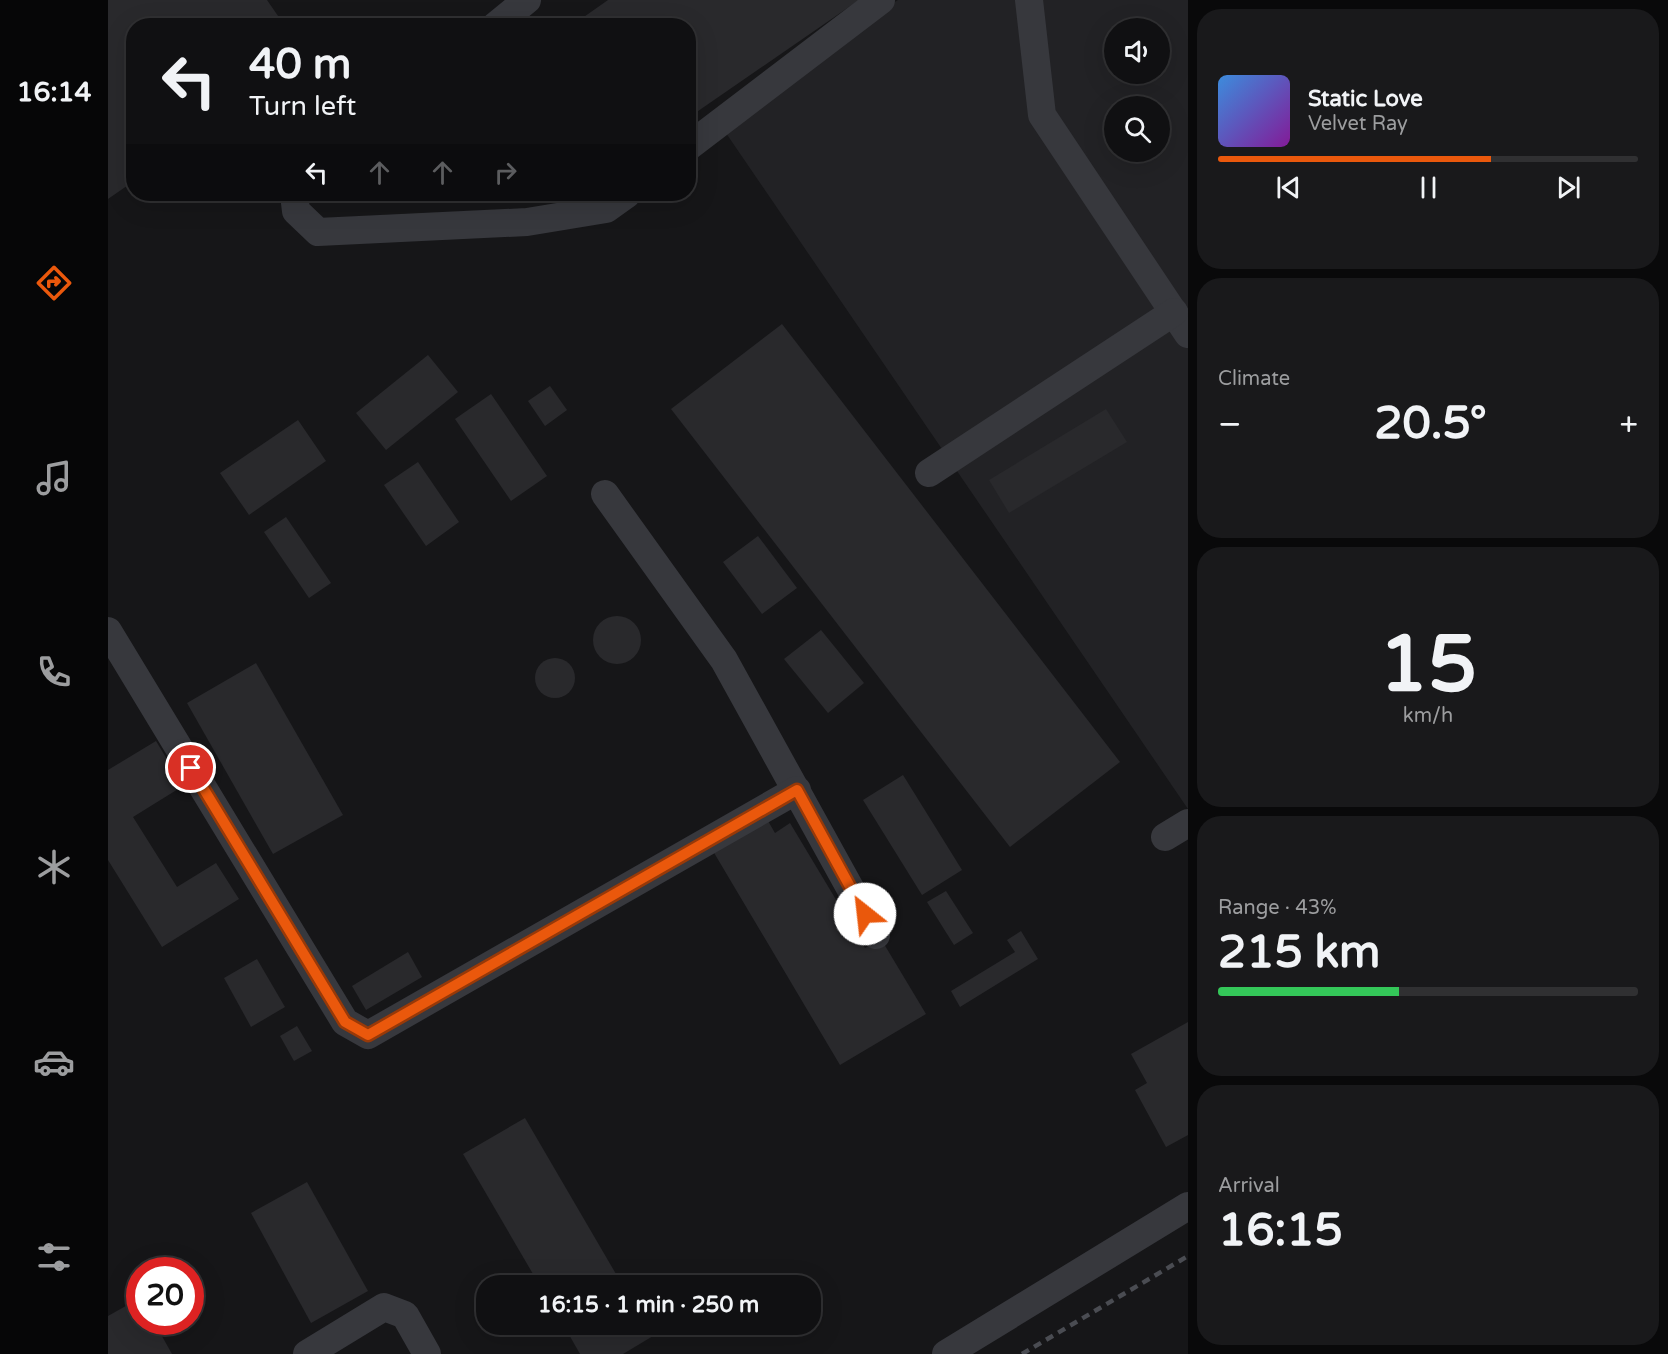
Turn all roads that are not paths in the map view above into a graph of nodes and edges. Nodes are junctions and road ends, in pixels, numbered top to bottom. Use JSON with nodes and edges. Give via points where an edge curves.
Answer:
{"nodes":[{"id":1,"x":527,"y":0,"type":"edge"},
{"id":2,"x":881,"y":0,"type":"edge"},
{"id":3,"x":1029,"y":0,"type":"edge"},
{"id":4,"x":505,"y":18,"type":"edge"},
{"id":5,"x":696,"y":141,"type":"edge"},
{"id":6,"x":295,"y":201,"type":"edge"},
{"id":7,"x":617,"y":201,"type":"edge"},
{"id":8,"x":1181,"y":323,"type":"edge"},
{"id":9,"x":929,"y":473,"type":"dead end"},
{"id":10,"x":604,"y":494,"type":"dead end"},
{"id":11,"x":108,"y":631,"type":"edge"},
{"id":12,"x":797,"y":790,"type":"junction"},
{"id":13,"x":876,"y":935,"type":"dead end"},
{"id":14,"x":1188,"y":1206,"type":"edge"},
{"id":15,"x":307,"y":1354,"type":"edge"},
{"id":16,"x":427,"y":1354,"type":"edge"},
{"id":17,"x":946,"y":1354,"type":"edge"}],
"edges":[{"from":1,"to":4,"type":"lane"},
{"from":2,"to":5,"type":"lane"},
{"from":3,"to":8,"type":"lane","via":[[1042,115]]},
{"from":6,"to":7,"type":"lane","via":[[296,211],[318,232],[527,222],[606,209]]},
{"from":8,"to":9,"type":"lane"},
{"from":10,"to":12,"type":"lane","via":[[724,660]]},
{"from":11,"to":12,"type":"lane","via":[[345,1022],[368,1035]]},
{"from":12,"to":13,"type":"lane"},
{"from":14,"to":17,"type":"lane"},
{"from":15,"to":16,"type":"lane","via":[[384,1307],[405,1315]]}]}
